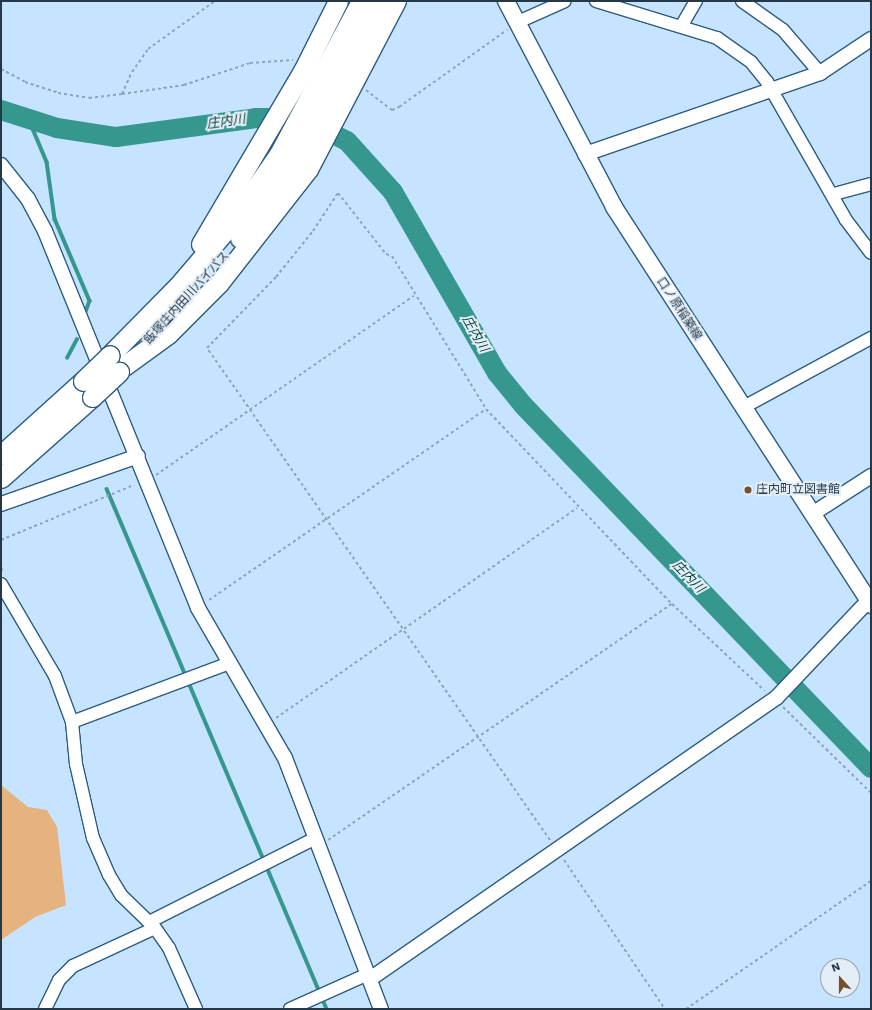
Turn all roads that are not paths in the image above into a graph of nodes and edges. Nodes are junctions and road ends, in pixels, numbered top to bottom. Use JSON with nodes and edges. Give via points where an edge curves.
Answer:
{"nodes":[{"id":1,"x":338,"y":1,"type":"edge"},
{"id":2,"x":361,"y":1,"type":"edge"},
{"id":3,"x":377,"y":1,"type":"edge"},
{"id":4,"x":396,"y":1,"type":"edge"},
{"id":5,"x":506,"y":1,"type":"edge"},
{"id":6,"x":564,"y":1,"type":"edge"},
{"id":7,"x":596,"y":1,"type":"edge"},
{"id":8,"x":696,"y":1,"type":"edge"},
{"id":9,"x":742,"y":1,"type":"edge"},
{"id":10,"x":518,"y":22,"type":"junction"},
{"id":11,"x":682,"y":25,"type":"junction"},
{"id":12,"x":871,"y":39,"type":"edge"},
{"id":13,"x":820,"y":73,"type":"junction"},
{"id":14,"x":341,"y":88,"type":"junction"},
{"id":15,"x":773,"y":92,"type":"junction"},
{"id":16,"x":585,"y":154,"type":"junction"},
{"id":17,"x":293,"y":161,"type":"junction"},
{"id":18,"x":1,"y":165,"type":"edge"},
{"id":19,"x":871,"y":184,"type":"edge"},
{"id":20,"x":834,"y":194,"type":"junction"},
{"id":21,"x":871,"y":253,"type":"edge"},
{"id":22,"x":871,"y":338,"type":"edge"},
{"id":23,"x":119,"y":359,"type":"junction"},
{"id":24,"x":87,"y":389,"type":"junction"},
{"id":25,"x":742,"y":408,"type":"junction"},
{"id":26,"x":1,"y":455,"type":"edge"},
{"id":27,"x":138,"y":456,"type":"junction"},
{"id":28,"x":871,"y":476,"type":"edge"},
{"id":29,"x":1,"y":478,"type":"edge"},
{"id":30,"x":1,"y":504,"type":"edge"},
{"id":31,"x":812,"y":514,"type":"junction"},
{"id":32,"x":1,"y":584,"type":"edge"},
{"id":33,"x":5,"y":602,"type":"edge"},
{"id":34,"x":870,"y":603,"type":"edge"},
{"id":35,"x":230,"y":663,"type":"junction"},
{"id":36,"x":72,"y":722,"type":"junction"},
{"id":37,"x":318,"y":842,"type":"junction"},
{"id":38,"x":152,"y":925,"type":"junction"},
{"id":39,"x":369,"y":976,"type":"junction"},
{"id":40,"x":45,"y":1009,"type":"edge"},
{"id":41,"x":196,"y":1009,"type":"edge"},
{"id":42,"x":290,"y":1009,"type":"edge"},
{"id":43,"x":381,"y":1009,"type":"edge"}],
"edges":[{"from":1,"to":23,"type":"highway","via":[[300,65],[208,235]]},
{"from":2,"to":14,"type":"highway","name":"飯塚庄内田川バイパス"},
{"from":3,"to":14,"type":"highway","name":"飯塚庄内田川バイパス"},
{"from":4,"to":14,"type":"highway"},
{"from":5,"to":10,"type":"main road","name":"口ノ原稲築線"},
{"from":6,"to":10,"type":"street"},
{"from":7,"to":11,"type":"street"},
{"from":8,"to":11,"type":"street"},
{"from":9,"to":13,"type":"street","via":[[782,30]]},
{"from":10,"to":16,"type":"main road","name":"口ノ原稲築線"},
{"from":11,"to":15,"type":"street","via":[[735,48],[752,62]]},
{"from":12,"to":13,"type":"street"},
{"from":13,"to":15,"type":"street"},
{"from":14,"to":17,"type":"highway"},
{"from":14,"to":17,"type":"highway","name":"飯塚庄内田川バイパス"},
{"from":15,"to":16,"type":"street"},
{"from":15,"to":20,"type":"street"},
{"from":16,"to":25,"type":"main road","name":"口ノ原稲築線","via":[[614,207]]},
{"from":17,"to":23,"type":"highway","name":"飯塚庄内田川バイパス","via":[[230,225]]},
{"from":17,"to":23,"type":"highway","via":[[219,283],[168,334]]},
{"from":18,"to":27,"type":"street","via":[[28,199],[44,231]]},
{"from":19,"to":20,"type":"street"},
{"from":20,"to":21,"type":"street","via":[[849,225]]},
{"from":22,"to":25,"type":"street"},
{"from":23,"to":24,"type":"highway","name":"飯塚庄内田川バイパス","bridge":true},
{"from":24,"to":26,"type":"highway","name":"飯塚庄内田川バイパス"},
{"from":24,"to":29,"type":"highway","name":"飯塚庄内田川バイパス"},
{"from":25,"to":31,"type":"main road","name":"口ノ原稲築線"},
{"from":27,"to":30,"type":"street"},
{"from":27,"to":35,"type":"street","via":[[198,608]]},
{"from":28,"to":31,"type":"street"},
{"from":31,"to":34,"type":"main road","name":"口ノ原稲築線"},
{"from":32,"to":33,"type":"street"},
{"from":33,"to":36,"type":"street","via":[[55,676]]},
{"from":34,"to":39,"type":"street","via":[[775,698],[557,850]]},
{"from":35,"to":36,"type":"street"},
{"from":35,"to":37,"type":"street","via":[[268,724]]},
{"from":36,"to":38,"type":"street","via":[[76,764],[93,838],[121,895]]},
{"from":37,"to":38,"type":"street"},
{"from":37,"to":39,"type":"street"},
{"from":38,"to":40,"type":"street","via":[[74,966],[59,980]]},
{"from":38,"to":41,"type":"street","via":[[169,948]]},
{"from":39,"to":42,"type":"street"},
{"from":39,"to":43,"type":"street"}]}
